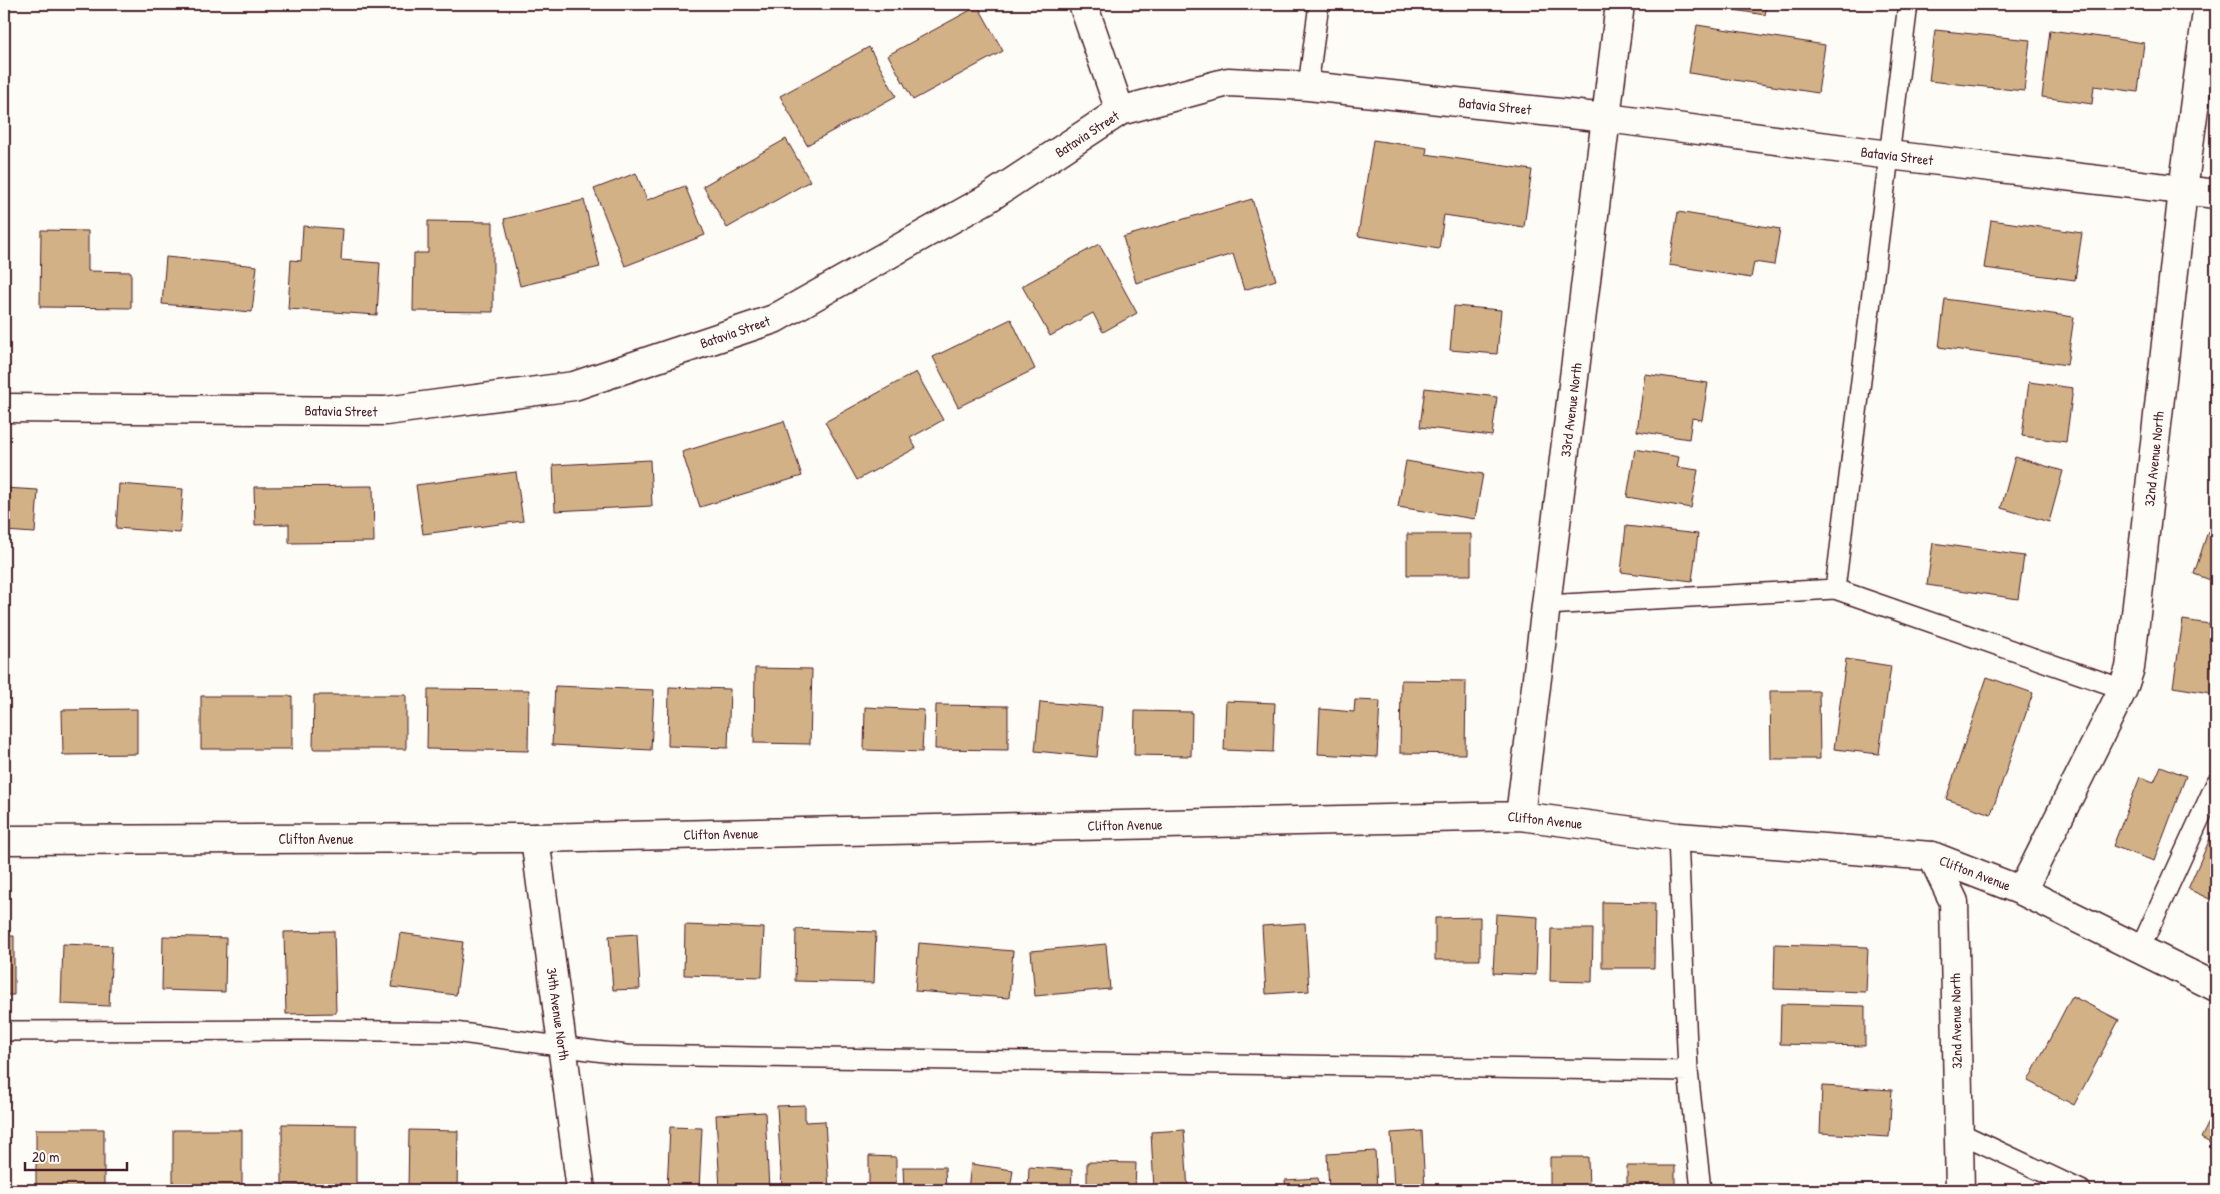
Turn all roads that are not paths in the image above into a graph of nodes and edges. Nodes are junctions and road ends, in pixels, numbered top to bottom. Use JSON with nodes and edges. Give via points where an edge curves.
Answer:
{"nodes":[{"id":1,"x":1083,"y":4,"type":"edge"},
{"id":2,"x":1319,"y":4,"type":"edge"},
{"id":3,"x":1620,"y":4,"type":"edge"},
{"id":4,"x":1908,"y":4,"type":"edge"},
{"id":5,"x":2208,"y":4,"type":"edge"},
{"id":6,"x":1308,"y":86,"type":"junction"},
{"id":7,"x":1120,"y":111,"type":"junction"},
{"id":8,"x":1607,"y":118,"type":"junction"},
{"id":9,"x":1889,"y":155,"type":"junction"},
{"id":10,"x":2184,"y":190,"type":"junction"},
{"id":11,"x":2216,"y":194,"type":"edge"},
{"id":12,"x":4,"y":408,"type":"edge"},
{"id":13,"x":1835,"y":589,"type":"junction"},
{"id":14,"x":1546,"y":605,"type":"junction"},
{"id":15,"x":2123,"y":689,"type":"junction"},
{"id":16,"x":2216,"y":783,"type":"edge"},
{"id":17,"x":1520,"y":816,"type":"junction"},
{"id":18,"x":1678,"y":837,"type":"junction"},
{"id":19,"x":535,"y":838,"type":"junction"},
{"id":20,"x":4,"y":840,"type":"edge"},
{"id":21,"x":1932,"y":856,"type":"junction"},
{"id":22,"x":2022,"y":891,"type":"junction"},
{"id":23,"x":2140,"y":949,"type":"junction"},
{"id":24,"x":2216,"y":986,"type":"edge"},
{"id":25,"x":4,"y":1031,"type":"edge"},
{"id":26,"x":563,"y":1047,"type":"junction"},
{"id":27,"x":1688,"y":1071,"type":"junction"},
{"id":28,"x":1958,"y":1132,"type":"junction"},
{"id":29,"x":581,"y":1190,"type":"edge"},
{"id":30,"x":1701,"y":1190,"type":"edge"},
{"id":31,"x":1960,"y":1190,"type":"edge"},
{"id":32,"x":2081,"y":1190,"type":"edge"}],
"edges":[{"from":1,"to":7,"type":"street"},
{"from":2,"to":6,"type":"lane"},
{"from":3,"to":8,"type":"street","name":"33rd Avenue North"},
{"from":4,"to":9,"type":"lane"},
{"from":5,"to":10,"type":"street","name":"32nd Avenue North"},
{"from":6,"to":7,"type":"street","name":"Batavia Street","via":[[1228,82]]},
{"from":6,"to":8,"type":"street","name":"Batavia Street"},
{"from":7,"to":12,"type":"street","name":"Batavia Street","via":[[987,199],[774,319],[574,386],[386,411]]},
{"from":8,"to":9,"type":"street","name":"Batavia Street"},
{"from":8,"to":14,"type":"street","name":"33rd Avenue North"},
{"from":9,"to":10,"type":"street","name":"Batavia Street"},
{"from":9,"to":13,"type":"lane"},
{"from":10,"to":11,"type":"street","name":"Batavia Street"},
{"from":10,"to":15,"type":"street","name":"32nd Avenue North","via":[[2130,668]]},
{"from":13,"to":14,"type":"lane"},
{"from":13,"to":15,"type":"lane"},
{"from":14,"to":17,"type":"street","name":"33rd Avenue North"},
{"from":15,"to":22,"type":"street","name":"32nd Avenue North"},
{"from":16,"to":23,"type":"lane"},
{"from":17,"to":18,"type":"street","name":"Clifton Avenue"},
{"from":17,"to":19,"type":"street","name":"Clifton Avenue"},
{"from":18,"to":21,"type":"street","name":"Clifton Avenue"},
{"from":18,"to":27,"type":"lane"},
{"from":19,"to":20,"type":"street","name":"Clifton Avenue"},
{"from":19,"to":26,"type":"street","name":"34th Avenue North"},
{"from":21,"to":22,"type":"street","name":"Clifton Avenue"},
{"from":21,"to":28,"type":"street","name":"32nd Avenue North","via":[[1954,902]]},
{"from":22,"to":23,"type":"street","name":"Clifton Avenue"},
{"from":23,"to":24,"type":"street","name":"Clifton Avenue"},
{"from":25,"to":26,"type":"lane","via":[[454,1032]]},
{"from":26,"to":27,"type":"lane","via":[[626,1055]]},
{"from":26,"to":29,"type":"street","name":"34th Avenue North"},
{"from":27,"to":30,"type":"lane"},
{"from":28,"to":31,"type":"street","name":"32nd Avenue North"},
{"from":28,"to":32,"type":"lane"}]}
